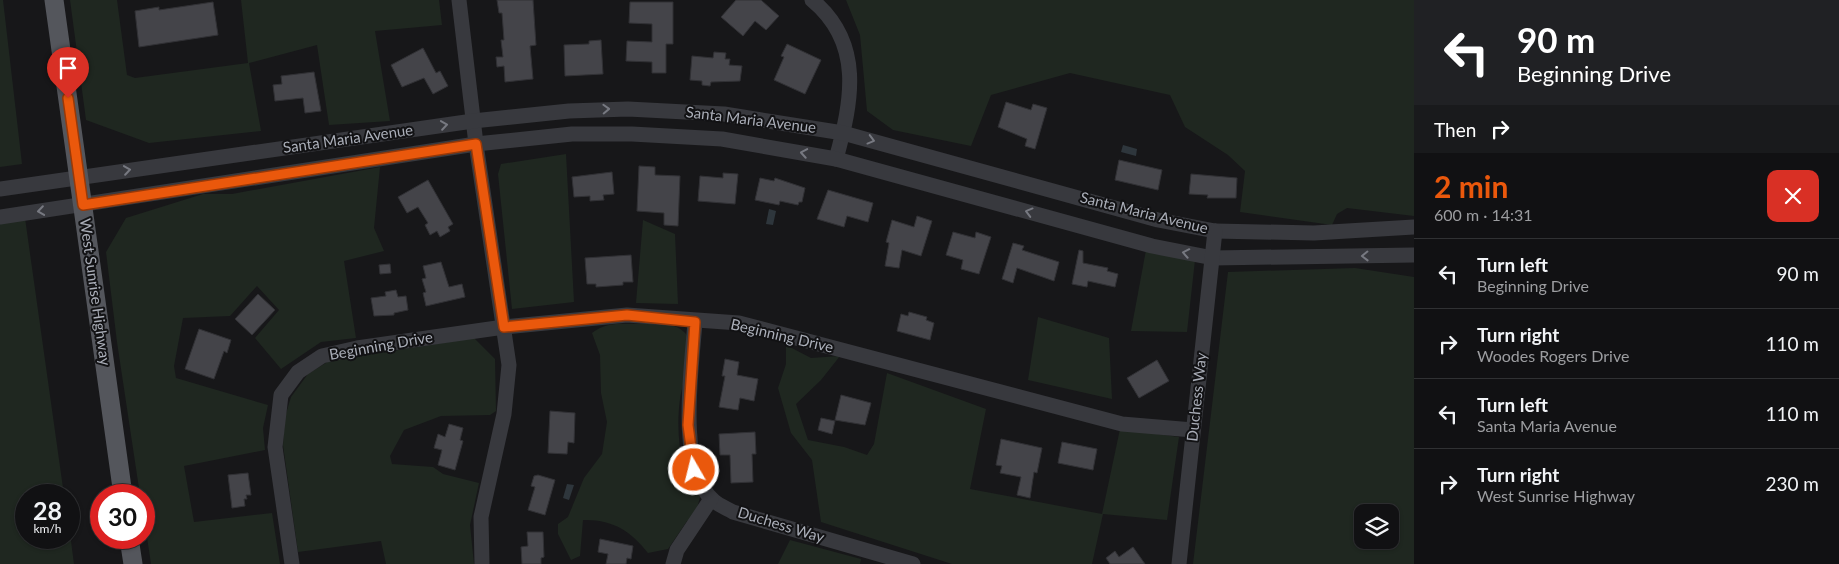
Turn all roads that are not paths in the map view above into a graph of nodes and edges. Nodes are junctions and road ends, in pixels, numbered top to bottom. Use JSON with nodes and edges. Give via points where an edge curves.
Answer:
{"nodes":[{"id":1,"x":54,"y":0,"type":"edge"},
{"id":2,"x":459,"y":0,"type":"edge"},
{"id":3,"x":812,"y":0,"type":"edge"},
{"id":4,"x":474,"y":121,"type":"junction"},
{"id":5,"x":843,"y":133,"type":"junction"},
{"id":6,"x":476,"y":144,"type":"junction"},
{"id":7,"x":836,"y":159,"type":"junction"},
{"id":8,"x":79,"y":177,"type":"junction"},
{"id":9,"x":0,"y":189,"type":"edge"},
{"id":10,"x":83,"y":205,"type":"junction"},
{"id":11,"x":0,"y":217,"type":"edge"},
{"id":12,"x":1414,"y":227,"type":"edge"},
{"id":13,"x":1215,"y":231,"type":"junction"},
{"id":14,"x":1414,"y":255,"type":"edge"},
{"id":15,"x":1213,"y":258,"type":"junction"},
{"id":16,"x":695,"y":322,"type":"junction"},
{"id":17,"x":504,"y":327,"type":"junction"},
{"id":18,"x":1193,"y":430,"type":"junction"},
{"id":19,"x":121,"y":484,"type":"edge"},
{"id":20,"x":712,"y":499,"type":"junction"},
{"id":21,"x":131,"y":549,"type":"edge"},
{"id":22,"x":133,"y":564,"type":"edge"},
{"id":23,"x":292,"y":564,"type":"edge"},
{"id":24,"x":482,"y":564,"type":"edge"},
{"id":25,"x":673,"y":564,"type":"edge"},
{"id":26,"x":913,"y":564,"type":"edge"},
{"id":27,"x":1179,"y":564,"type":"edge"}],
"edges":[{"from":1,"to":8,"type":"main road","name":"West Sunrise Highway"},
{"from":2,"to":4,"type":"street"},
{"from":3,"to":5,"type":"street","via":[[826,12],[844,46],[851,70]]},
{"from":4,"to":5,"type":"street","name":"Santa Maria Avenue","one_way":true,"via":[[569,110],[628,109],[724,114]]},
{"from":4,"to":6,"type":"street"},
{"from":8,"to":4,"type":"street","name":"Santa Maria Avenue","one_way":true},
{"from":5,"to":7,"type":"street"},
{"from":5,"to":13,"type":"street","name":"Santa Maria Avenue","one_way":true,"via":[[1158,220]]},
{"from":7,"to":6,"type":"street","name":"Santa Maria Avenue","one_way":true,"via":[[722,139],[632,134],[572,134]]},
{"from":6,"to":10,"type":"street","name":"Santa Maria Avenue"},
{"from":6,"to":17,"type":"street"},
{"from":15,"to":7,"type":"street","name":"Santa Maria Avenue","one_way":true,"via":[[1152,246]]},
{"from":8,"to":9,"type":"street","name":"Santa Maria Avenue"},
{"from":8,"to":10,"type":"main road","name":"West Sunrise Highway"},
{"from":10,"to":11,"type":"street","name":"Santa Maria Avenue","one_way":true},
{"from":10,"to":19,"type":"main road","name":"West Sunrise Highway"},
{"from":12,"to":13,"type":"street","name":"Santa Maria Avenue","via":[[1314,233]]},
{"from":13,"to":15,"type":"street","name":"Duchess Way"},
{"from":14,"to":15,"type":"street","name":"Santa Maria Avenue","one_way":true},
{"from":15,"to":18,"type":"street","name":"Duchess Way"},
{"from":16,"to":17,"type":"street","name":"Beginning Drive","via":[[627,315]]},
{"from":16,"to":18,"type":"street","name":"Beginning Drive","via":[[739,323],[1122,424]]},
{"from":16,"to":20,"type":"street","name":"Duchess Way","via":[[688,425],[694,470]]},
{"from":17,"to":23,"type":"street","name":"Beginning Drive","via":[[357,348],[322,356],[298,372],[281,395],[275,447]]},
{"from":17,"to":24,"type":"street","via":[[508,375],[504,414],[481,517]]},
{"from":18,"to":27,"type":"street","name":"Duchess Way"},
{"from":20,"to":25,"type":"street","via":[[677,550]]},
{"from":20,"to":26,"type":"street","name":"Duchess Way","via":[[732,512]]},
{"from":21,"to":22,"type":"main road"}]}
